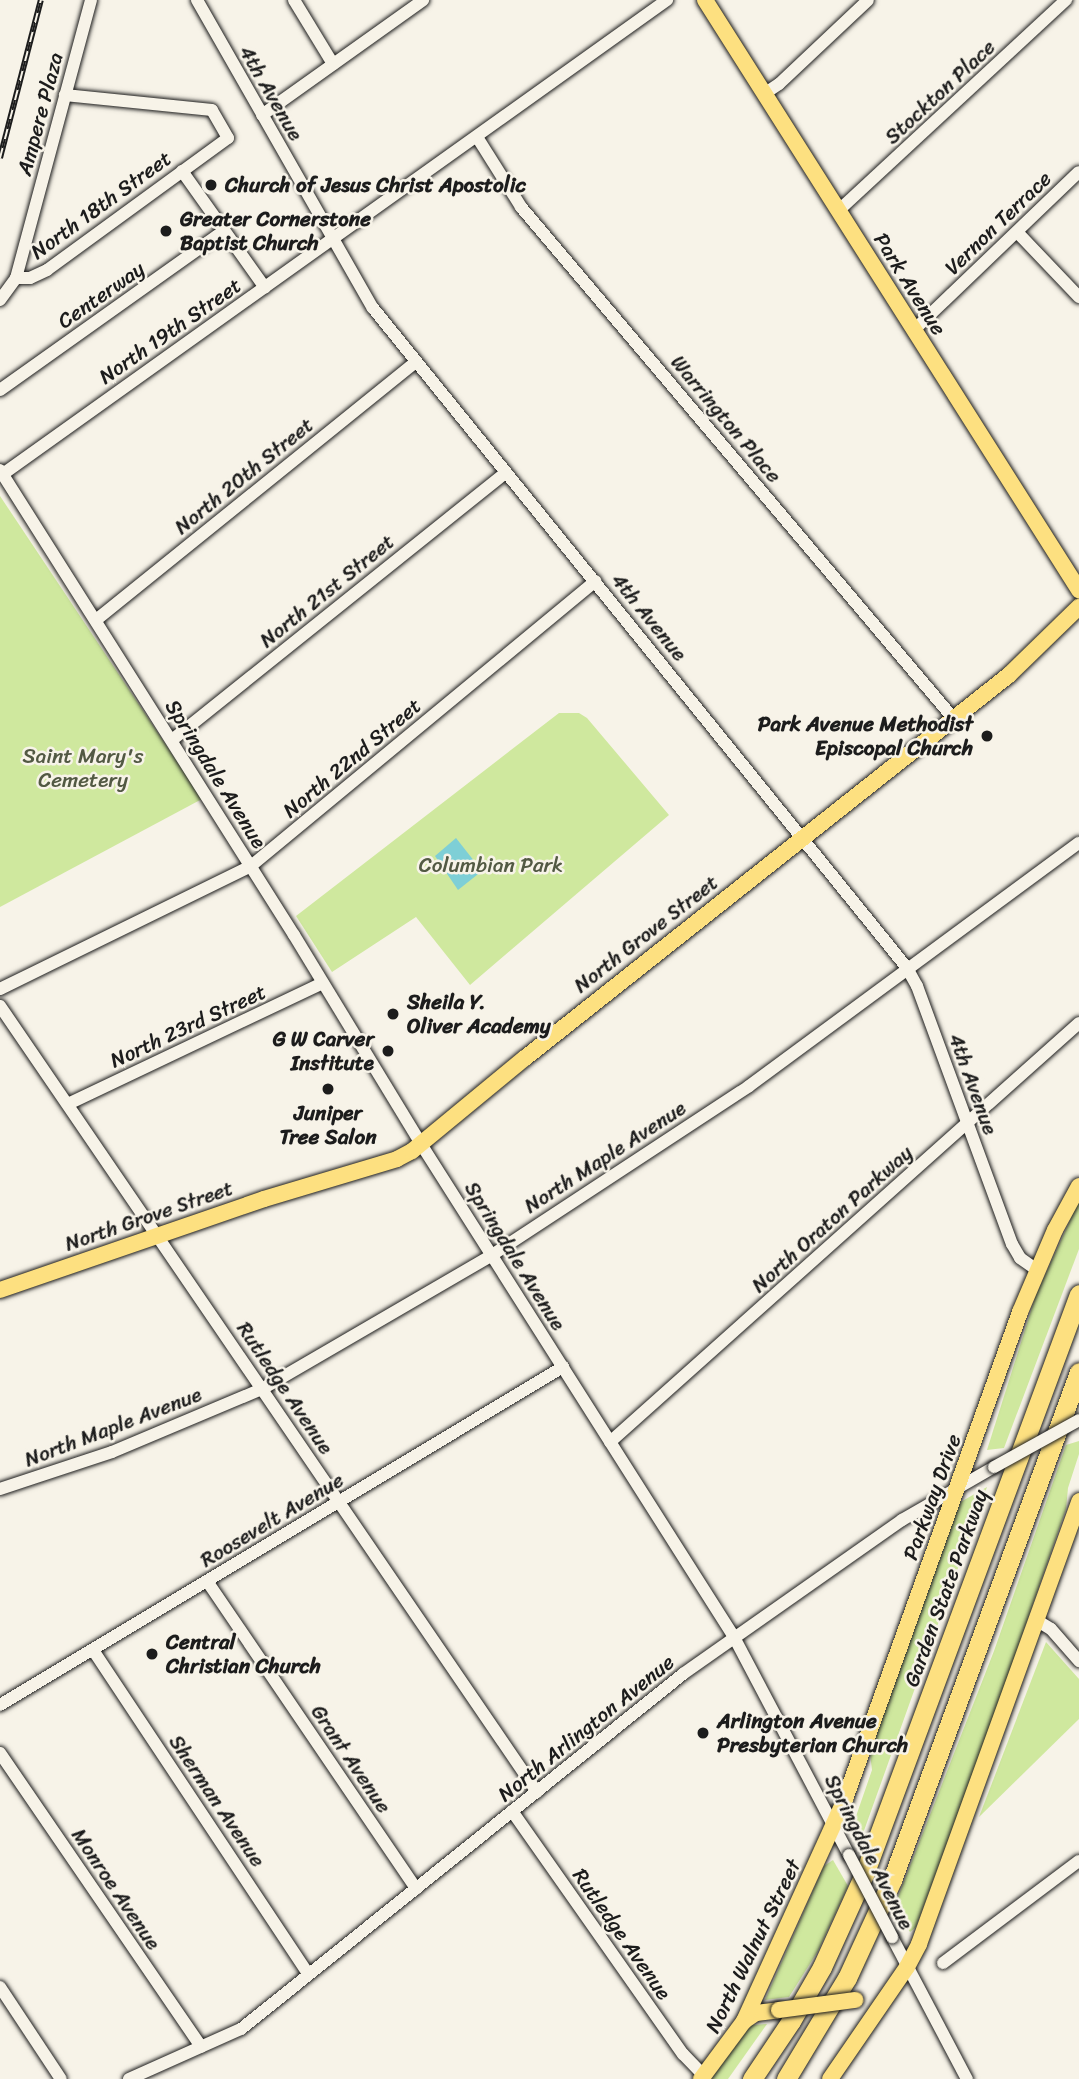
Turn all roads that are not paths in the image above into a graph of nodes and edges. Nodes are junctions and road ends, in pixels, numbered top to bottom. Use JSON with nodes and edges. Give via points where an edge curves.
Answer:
{"nodes":[{"id":1,"x":91,"y":0,"type":"edge"},
{"id":2,"x":197,"y":0,"type":"edge"},
{"id":3,"x":293,"y":0,"type":"edge"},
{"id":4,"x":423,"y":0,"type":"edge"},
{"id":5,"x":667,"y":0,"type":"edge"},
{"id":6,"x":705,"y":0,"type":"edge"},
{"id":7,"x":868,"y":0,"type":"edge"},
{"id":8,"x":1066,"y":0,"type":"edge"},
{"id":9,"x":334,"y":64,"type":"junction"},
{"id":10,"x":764,"y":94,"type":"junction"},
{"id":11,"x":65,"y":95,"type":"junction"},
{"id":12,"x":262,"y":115,"type":"junction"},
{"id":13,"x":477,"y":137,"type":"junction"},
{"id":14,"x":182,"y":171,"type":"junction"},
{"id":15,"x":1079,"y":172,"type":"edge"},
{"id":16,"x":838,"y":211,"type":"junction"},
{"id":17,"x":224,"y":230,"type":"junction"},
{"id":18,"x":1017,"y":232,"type":"junction"},
{"id":19,"x":333,"y":240,"type":"junction"},
{"id":20,"x":16,"y":278,"type":"junction"},
{"id":21,"x":265,"y":288,"type":"junction"},
{"id":22,"x":1079,"y":297,"type":"edge"},
{"id":23,"x":0,"y":300,"type":"edge"},
{"id":24,"x":914,"y":330,"type":"junction"},
{"id":25,"x":416,"y":362,"type":"junction"},
{"id":26,"x":0,"y":390,"type":"edge"},
{"id":27,"x":1,"y":472,"type":"edge"},
{"id":28,"x":506,"y":472,"type":"junction"},
{"id":29,"x":595,"y":581,"type":"junction"},
{"id":30,"x":1079,"y":590,"type":"edge"},
{"id":31,"x":1079,"y":607,"type":"edge"},
{"id":32,"x":96,"y":620,"type":"junction"},
{"id":33,"x":954,"y":719,"type":"junction"},
{"id":34,"x":172,"y":740,"type":"junction"},
{"id":35,"x":803,"y":837,"type":"junction"},
{"id":36,"x":1079,"y":843,"type":"edge"},
{"id":37,"x":251,"y":866,"type":"junction"},
{"id":38,"x":907,"y":968,"type":"junction"},
{"id":39,"x":323,"y":983,"type":"junction"},
{"id":40,"x":0,"y":989,"type":"edge"},
{"id":41,"x":0,"y":1006,"type":"edge"},
{"id":42,"x":1079,"y":1023,"type":"edge"},
{"id":43,"x":68,"y":1104,"type":"junction"},
{"id":44,"x":967,"y":1124,"type":"junction"},
{"id":45,"x":421,"y":1144,"type":"junction"},
{"id":46,"x":1079,"y":1186,"type":"edge"},
{"id":47,"x":156,"y":1236,"type":"junction"},
{"id":48,"x":492,"y":1255,"type":"junction"},
{"id":49,"x":1037,"y":1270,"type":"junction"},
{"id":50,"x":0,"y":1290,"type":"edge"},
{"id":51,"x":1079,"y":1294,"type":"edge"},
{"id":52,"x":563,"y":1367,"type":"junction"},
{"id":53,"x":1079,"y":1372,"type":"edge"},
{"id":54,"x":262,"y":1389,"type":"junction"},
{"id":55,"x":1079,"y":1420,"type":"edge"},
{"id":56,"x":610,"y":1442,"type":"junction"},
{"id":57,"x":958,"y":1487,"type":"junction"},
{"id":58,"x":0,"y":1489,"type":"edge"},
{"id":59,"x":1079,"y":1501,"type":"edge"},
{"id":60,"x":339,"y":1502,"type":"junction"},
{"id":61,"x":207,"y":1581,"type":"junction"},
{"id":62,"x":1036,"y":1619,"type":"junction"},
{"id":63,"x":734,"y":1637,"type":"junction"},
{"id":64,"x":93,"y":1650,"type":"junction"},
{"id":65,"x":1079,"y":1661,"type":"edge"},
{"id":66,"x":0,"y":1705,"type":"edge"},
{"id":67,"x":0,"y":1753,"type":"edge"},
{"id":68,"x":537,"y":1792,"type":"junction"},
{"id":69,"x":512,"y":1811,"type":"junction"},
{"id":70,"x":834,"y":1826,"type":"junction"},
{"id":71,"x":1079,"y":1861,"type":"edge"},
{"id":72,"x":416,"y":1889,"type":"junction"},
{"id":73,"x":943,"y":1962,"type":"dead end"},
{"id":74,"x":907,"y":1967,"type":"junction"},
{"id":75,"x":309,"y":1974,"type":"junction"},
{"id":76,"x":0,"y":1987,"type":"edge"},
{"id":77,"x":744,"y":2021,"type":"junction"},
{"id":78,"x":858,"y":2037,"type":"junction"},
{"id":79,"x":201,"y":2047,"type":"junction"},
{"id":80,"x":703,"y":2077,"type":"edge"},
{"id":81,"x":61,"y":2079,"type":"edge"},
{"id":82,"x":129,"y":2079,"type":"edge"},
{"id":83,"x":752,"y":2079,"type":"edge"},
{"id":84,"x":786,"y":2079,"type":"edge"},
{"id":85,"x":830,"y":2079,"type":"edge"},
{"id":86,"x":967,"y":2079,"type":"edge"}],
"edges":[{"from":1,"to":11,"type":"street","name":"Ampere Plaza"},
{"from":2,"to":12,"type":"street","name":"4th Avenue"},
{"from":3,"to":9,"type":"street"},
{"from":4,"to":9,"type":"street"},
{"from":5,"to":13,"type":"street","name":"North 19th Street"},
{"from":6,"to":10,"type":"main road","name":"Park Avenue"},
{"from":7,"to":10,"type":"street"},
{"from":8,"to":16,"type":"street","name":"Stockton Place"},
{"from":9,"to":12,"type":"street"},
{"from":10,"to":16,"type":"main road","name":"Park Avenue"},
{"from":11,"to":14,"type":"street","name":"North 18th Street","via":[[212,110],[228,138]]},
{"from":11,"to":20,"type":"street","name":"Ampere Plaza"},
{"from":12,"to":19,"type":"street","name":"4th Avenue"},
{"from":13,"to":19,"type":"street","name":"North 19th Street"},
{"from":13,"to":33,"type":"street","name":"Warrington Place","via":[[522,206]]},
{"from":14,"to":17,"type":"street"},
{"from":14,"to":20,"type":"street","name":"North 18th Street","via":[[47,270]]},
{"from":15,"to":18,"type":"street","name":"Vernon Terrace"},
{"from":16,"to":24,"type":"main road","name":"Park Avenue"},
{"from":17,"to":21,"type":"street"},
{"from":17,"to":26,"type":"street","name":"Centerway"},
{"from":18,"to":22,"type":"street"},
{"from":18,"to":24,"type":"street","name":"Vernon Terrace"},
{"from":19,"to":21,"type":"street","name":"North 19th Street"},
{"from":19,"to":25,"type":"street","name":"4th Avenue","via":[[373,309]]},
{"from":20,"to":23,"type":"street","name":"North 18th Street"},
{"from":21,"to":27,"type":"street","name":"North 19th Street"},
{"from":24,"to":30,"type":"main road","name":"Park Avenue"},
{"from":25,"to":28,"type":"street","name":"4th Avenue"},
{"from":25,"to":32,"type":"street","name":"North 20th Street"},
{"from":27,"to":32,"type":"street","name":"Springdale Avenue"},
{"from":28,"to":29,"type":"street","name":"4th Avenue"},
{"from":28,"to":34,"type":"street","name":"North 21st Street"},
{"from":29,"to":35,"type":"street","name":"4th Avenue"},
{"from":29,"to":37,"type":"street","name":"North 22nd Street"},
{"from":31,"to":33,"type":"main road","name":"North Grove Street","via":[[1009,675]]},
{"from":32,"to":34,"type":"street","name":"Springdale Avenue"},
{"from":33,"to":35,"type":"main road","name":"North Grove Street"},
{"from":34,"to":37,"type":"street","name":"Springdale Avenue"},
{"from":35,"to":38,"type":"street","name":"4th Avenue"},
{"from":35,"to":45,"type":"main road","name":"North Grove Street"},
{"from":36,"to":38,"type":"street","name":"North Maple Avenue"},
{"from":37,"to":39,"type":"street","name":"Springdale Avenue"},
{"from":37,"to":40,"type":"street","name":"North 22nd Street"},
{"from":38,"to":44,"type":"street","name":"4th Avenue"},
{"from":38,"to":48,"type":"street","name":"North Maple Avenue","via":[[741,1091]]},
{"from":39,"to":43,"type":"street","name":"North 23rd Street"},
{"from":39,"to":45,"type":"street","name":"Springdale Avenue"},
{"from":41,"to":43,"type":"street","name":"Rutledge Avenue"},
{"from":42,"to":44,"type":"street","name":"North Oraton Parkway"},
{"from":43,"to":47,"type":"street","name":"Rutledge Avenue"},
{"from":44,"to":49,"type":"street","name":"4th Avenue","via":[[1012,1244],[1020,1258]]},
{"from":44,"to":56,"type":"street","name":"North Oraton Parkway"},
{"from":45,"to":47,"type":"main road","name":"North Grove Street","via":[[397,1159]]},
{"from":45,"to":48,"type":"street","name":"Springdale Avenue"},
{"from":46,"to":49,"type":"main road","name":"Parkway Drive"},
{"from":47,"to":50,"type":"main road","name":"North Grove Street"},
{"from":47,"to":54,"type":"street","name":"Rutledge Avenue"},
{"from":48,"to":52,"type":"street","name":"Springdale Avenue"},
{"from":48,"to":54,"type":"street","name":"North Maple Avenue"},
{"from":49,"to":57,"type":"main road","name":"Parkway Drive"},
{"from":51,"to":83,"type":"highway","name":"Garden State Parkway","via":[[861,1882],[811,1985]]},
{"from":52,"to":56,"type":"street","name":"Springdale Avenue"},
{"from":52,"to":60,"type":"street","name":"Roosevelt Avenue"},
{"from":53,"to":84,"type":"highway","via":[[888,1891],[847,1978]]},
{"from":54,"to":58,"type":"street","name":"North Maple Avenue","via":[[112,1452]]},
{"from":54,"to":60,"type":"street","name":"Rutledge Avenue"},
{"from":55,"to":57,"type":"street","name":"North Arlington Avenue","bridge":true},
{"from":56,"to":63,"type":"street","name":"Springdale Avenue"},
{"from":57,"to":63,"type":"street","name":"North Arlington Avenue","via":[[902,1520]]},
{"from":57,"to":70,"type":"main road","name":"Parkway Drive"},
{"from":59,"to":62,"type":"main road"},
{"from":60,"to":61,"type":"street","name":"Roosevelt Avenue"},
{"from":60,"to":68,"type":"street","name":"Rutledge Avenue"},
{"from":61,"to":64,"type":"street","name":"Roosevelt Avenue"},
{"from":61,"to":72,"type":"street","name":"Grant Avenue"},
{"from":62,"to":65,"type":"street"},
{"from":62,"to":74,"type":"main road"},
{"from":63,"to":68,"type":"street","name":"North Arlington Avenue"},
{"from":63,"to":70,"type":"street","name":"Springdale Avenue"},
{"from":64,"to":66,"type":"street","name":"Roosevelt Avenue"},
{"from":64,"to":75,"type":"street","name":"Sherman Avenue"},
{"from":67,"to":79,"type":"street","name":"Monroe Avenue"},
{"from":68,"to":69,"type":"street","name":"North Arlington Avenue"},
{"from":69,"to":72,"type":"street","name":"North Arlington Avenue"},
{"from":69,"to":80,"type":"street","name":"Rutledge Avenue"},
{"from":70,"to":74,"type":"street","name":"Springdale Avenue","bridge":true},
{"from":70,"to":77,"type":"main road","name":"North Walnut Street"},
{"from":71,"to":73,"type":"street"},
{"from":72,"to":75,"type":"street","name":"North Arlington Avenue"},
{"from":74,"to":78,"type":"main road"},
{"from":74,"to":86,"type":"street","name":"Springdale Avenue"},
{"from":75,"to":79,"type":"street","name":"North Arlington Avenue","via":[[241,2028]]},
{"from":76,"to":81,"type":"street"},
{"from":77,"to":78,"type":"main road","bridge":true,"via":[[756,2013],[855,2000],[865,2004],[867,2012]]},
{"from":77,"to":80,"type":"main road","name":"North Walnut Street"},
{"from":78,"to":85,"type":"main road"},
{"from":79,"to":82,"type":"street","name":"North Arlington Avenue"}]}
